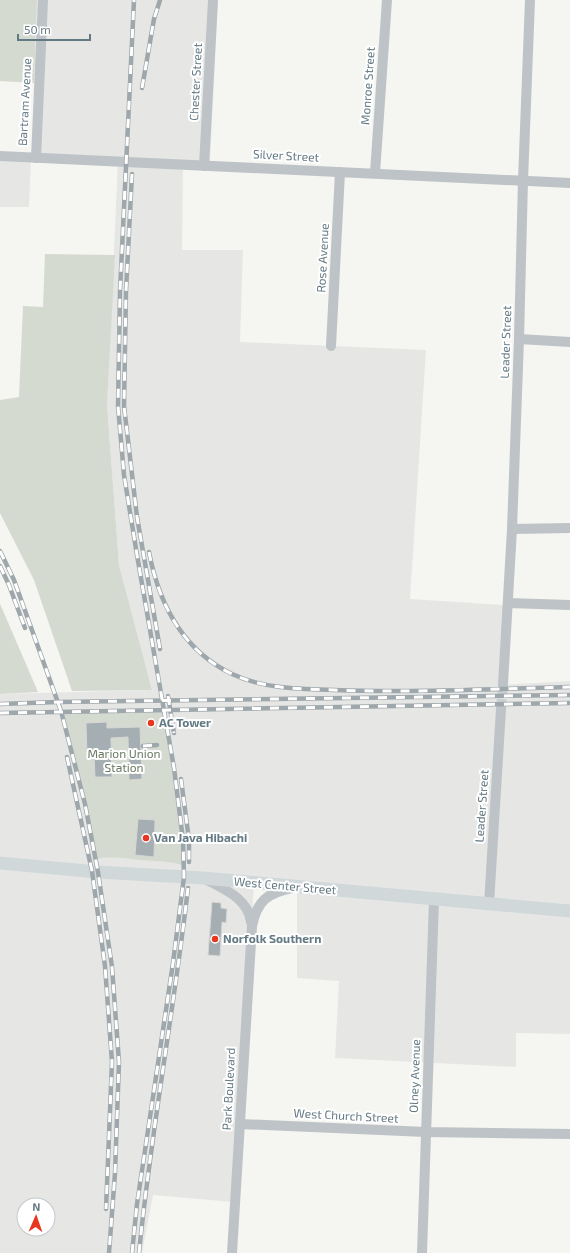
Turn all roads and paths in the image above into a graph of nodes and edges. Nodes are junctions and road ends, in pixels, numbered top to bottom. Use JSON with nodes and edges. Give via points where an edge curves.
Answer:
{"nodes":[{"id":1,"x":43,"y":0,"type":"edge"},
{"id":2,"x":213,"y":0,"type":"edge"},
{"id":3,"x":387,"y":0,"type":"edge"},
{"id":4,"x":530,"y":0,"type":"edge"},
{"id":5,"x":0,"y":156,"type":"edge"},
{"id":6,"x":36,"y":158,"type":"junction"},
{"id":7,"x":204,"y":166,"type":"junction"},
{"id":8,"x":340,"y":172,"type":"junction"},
{"id":9,"x":375,"y":174,"type":"junction"},
{"id":10,"x":523,"y":180,"type":"junction"},
{"id":11,"x":570,"y":183,"type":"edge"},
{"id":12,"x":519,"y":339,"type":"junction"},
{"id":13,"x":570,"y":342,"type":"edge"},
{"id":14,"x":331,"y":346,"type":"dead end"},
{"id":15,"x":570,"y":528,"type":"edge"},
{"id":16,"x":512,"y":529,"type":"junction"},
{"id":17,"x":508,"y":603,"type":"junction"},
{"id":18,"x":570,"y":605,"type":"edge"},
{"id":19,"x":503,"y":684,"type":"tunnel mouth"},
{"id":20,"x":501,"y":710,"type":"tunnel mouth"},
{"id":21,"x":0,"y":863,"type":"edge"},
{"id":22,"x":203,"y":878,"type":"junction"},
{"id":23,"x":297,"y":887,"type":"junction"},
{"id":24,"x":434,"y":899,"type":"junction"},
{"id":25,"x":489,"y":904,"type":"junction"},
{"id":26,"x":570,"y":911,"type":"edge"},
{"id":27,"x":252,"y":926,"type":"junction"},
{"id":28,"x":240,"y":1124,"type":"junction"},
{"id":29,"x":426,"y":1132,"type":"junction"},
{"id":30,"x":570,"y":1134,"type":"edge"},
{"id":31,"x":232,"y":1253,"type":"edge"},
{"id":32,"x":422,"y":1253,"type":"edge"}],
"edges":[{"from":1,"to":6,"type":"street","name":"Bartram Avenue"},
{"from":2,"to":7,"type":"street","name":"Chester Street"},
{"from":3,"to":9,"type":"street","name":"Monroe Street"},
{"from":4,"to":10,"type":"street","name":"Leader Street"},
{"from":5,"to":6,"type":"street","name":"Silver Street"},
{"from":6,"to":7,"type":"street","name":"Silver Street"},
{"from":7,"to":8,"type":"street","name":"Silver Street"},
{"from":8,"to":9,"type":"street","name":"Silver Street"},
{"from":8,"to":14,"type":"street","name":"Rose Avenue"},
{"from":9,"to":10,"type":"street","name":"Silver Street"},
{"from":10,"to":11,"type":"street","name":"Silver Street"},
{"from":10,"to":12,"type":"street","name":"Leader Street"},
{"from":12,"to":13,"type":"street"},
{"from":12,"to":16,"type":"street","name":"Leader Street"},
{"from":15,"to":16,"type":"street"},
{"from":16,"to":17,"type":"street","name":"Leader Street"},
{"from":17,"to":18,"type":"street"},
{"from":17,"to":19,"type":"street","name":"Leader Street"},
{"from":20,"to":25,"type":"street","name":"Leader Street"},
{"from":21,"to":22,"type":"main road","name":"West Center Street"},
{"from":22,"to":23,"type":"main road","name":"West Center Street"},
{"from":22,"to":27,"type":"street","name":"Park Boulevard","via":[[237,897],[246,906]]},
{"from":23,"to":24,"type":"main road","name":"West Center Street"},
{"from":23,"to":27,"type":"street","name":"Park Boulevard","via":[[277,892],[261,902],[254,913]]},
{"from":24,"to":25,"type":"main road","name":"West Center Street"},
{"from":24,"to":29,"type":"street","name":"Olney Avenue"},
{"from":25,"to":26,"type":"main road","name":"West Center Street"},
{"from":27,"to":28,"type":"street","name":"Park Boulevard"},
{"from":28,"to":29,"type":"street","name":"West Church Street"},
{"from":28,"to":31,"type":"street","name":"Park Boulevard"},
{"from":29,"to":30,"type":"street","name":"West Church Street"},
{"from":29,"to":32,"type":"street","name":"Olney Avenue"}]}
